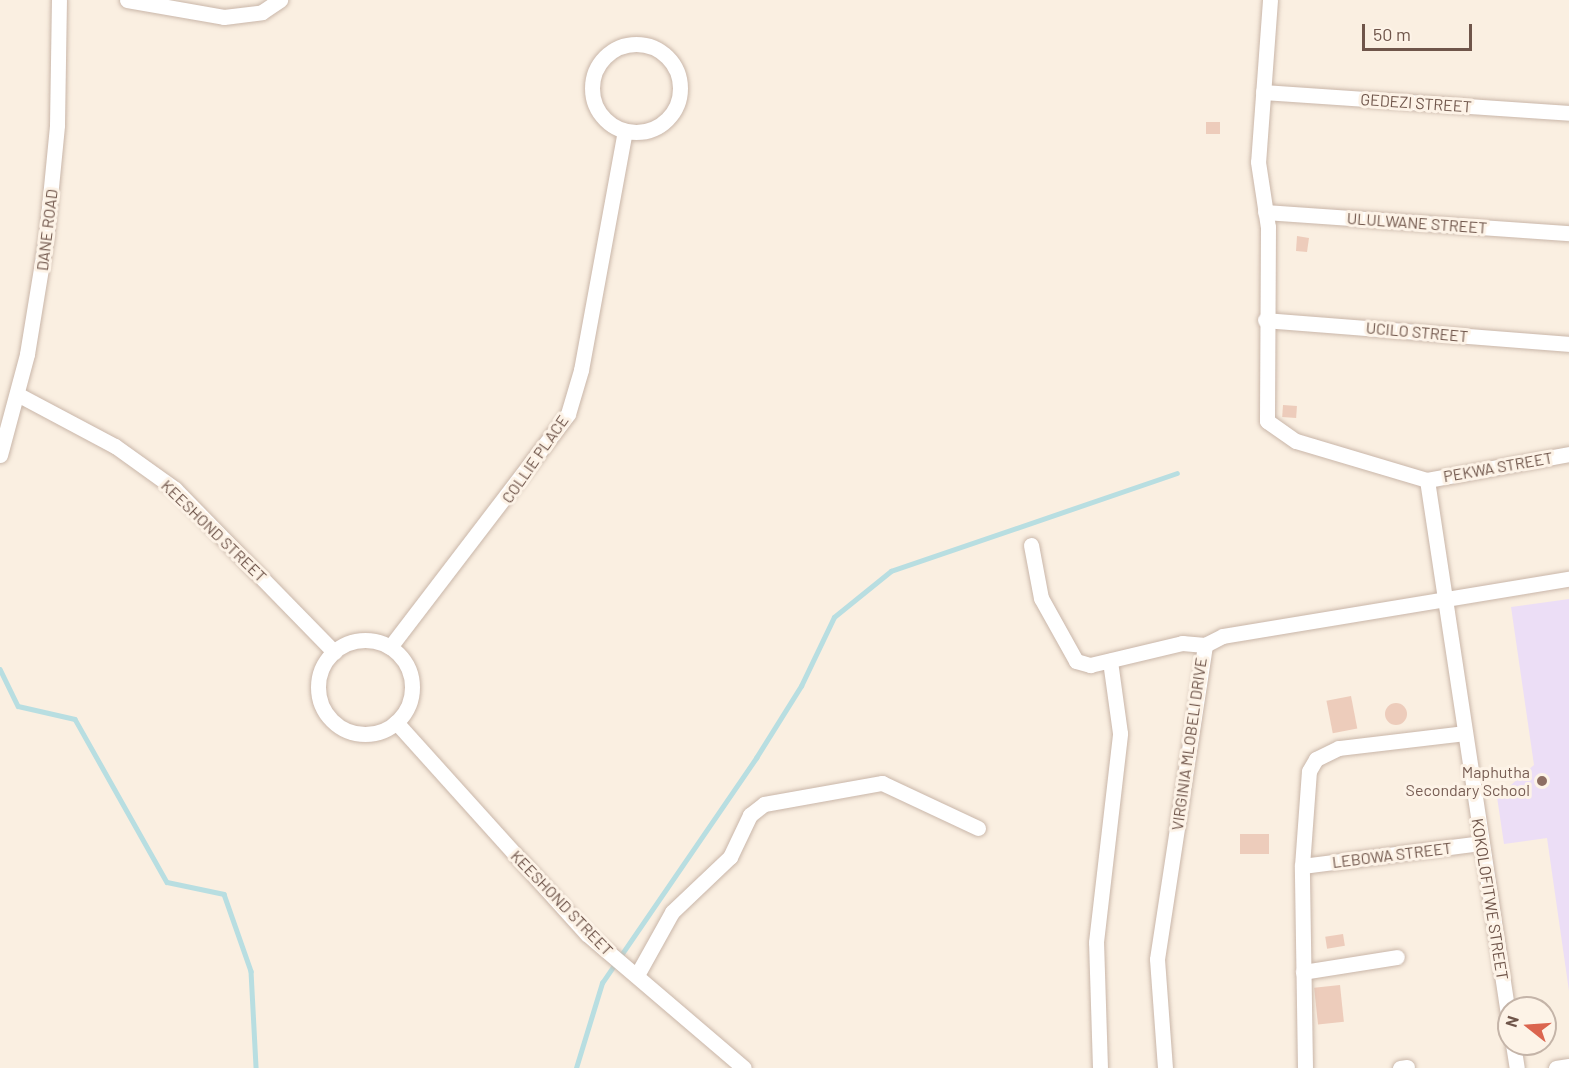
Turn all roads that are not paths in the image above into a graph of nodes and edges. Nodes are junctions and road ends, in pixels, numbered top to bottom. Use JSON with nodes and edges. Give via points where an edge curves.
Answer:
{"nodes":[{"id":1,"x":59,"y":0,"type":"edge"},
{"id":2,"x":126,"y":0,"type":"edge"},
{"id":3,"x":280,"y":0,"type":"edge"},
{"id":4,"x":1270,"y":0,"type":"edge"},
{"id":5,"x":1263,"y":92,"type":"junction"},
{"id":6,"x":1569,"y":113,"type":"edge"},
{"id":7,"x":625,"y":131,"type":"junction"},
{"id":8,"x":1265,"y":212,"type":"junction"},
{"id":9,"x":1569,"y":233,"type":"edge"},
{"id":10,"x":1265,"y":320,"type":"junction"},
{"id":11,"x":1569,"y":344,"type":"edge"},
{"id":12,"x":17,"y":394,"type":"junction"},
{"id":13,"x":1569,"y":454,"type":"edge"},
{"id":14,"x":0,"y":455,"type":"edge"},
{"id":15,"x":1426,"y":480,"type":"junction"},
{"id":16,"x":1031,"y":545,"type":"dead end"},
{"id":17,"x":1569,"y":579,"type":"edge"},
{"id":18,"x":1448,"y":599,"type":"junction"},
{"id":19,"x":1205,"y":645,"type":"junction"},
{"id":20,"x":390,"y":647,"type":"junction"},
{"id":21,"x":334,"y":652,"type":"junction"},
{"id":22,"x":1110,"y":661,"type":"junction"},
{"id":23,"x":396,"y":722,"type":"junction"},
{"id":24,"x":1464,"y":733,"type":"junction"},
{"id":25,"x":978,"y":828,"type":"dead end"},
{"id":26,"x":1481,"y":843,"type":"junction"},
{"id":27,"x":1302,"y":866,"type":"junction"},
{"id":28,"x":1397,"y":957,"type":"dead end"},
{"id":29,"x":1303,"y":972,"type":"junction"},
{"id":30,"x":636,"y":975,"type":"junction"},
{"id":31,"x":1505,"y":996,"type":"edge"},
{"id":32,"x":1569,"y":1066,"type":"edge"},
{"id":33,"x":1407,"y":1067,"type":"edge"},
{"id":34,"x":744,"y":1068,"type":"edge"},
{"id":35,"x":1100,"y":1068,"type":"edge"},
{"id":36,"x":1165,"y":1068,"type":"edge"},
{"id":37,"x":1305,"y":1068,"type":"edge"},
{"id":38,"x":1400,"y":1068,"type":"edge"},
{"id":39,"x":1556,"y":1068,"type":"edge"}],
"edges":[{"from":1,"to":12,"type":"street","name":"DANE ROAD","via":[[53,182]]},
{"from":2,"to":3,"type":"street","via":[[224,17],[262,12]]},
{"from":4,"to":5,"type":"street"},
{"from":5,"to":6,"type":"street","name":"GEDEZI STREET"},
{"from":5,"to":8,"type":"street","via":[[1258,180]]},
{"from":7,"to":7,"type":"street","via":[[601,116],[591,88],[597,67],[611,51],[639,43],[665,54],[677,73],[679,94],[666,120],[640,132]]},
{"from":7,"to":20,"type":"street","name":"COLLIE PLACE","via":[[568,414]]},
{"from":8,"to":9,"type":"street","name":"ULULWANE STREET"},
{"from":8,"to":10,"type":"street"},
{"from":10,"to":11,"type":"street","name":"UCILO STREET"},
{"from":10,"to":15,"type":"street","via":[[1265,410],[1273,430]]},
{"from":12,"to":14,"type":"street","name":"DANE ROAD"},
{"from":12,"to":21,"type":"street","name":"KEESHOND STREET","via":[[115,446],[175,489]]},
{"from":13,"to":15,"type":"street","name":"PEKWA STREET"},
{"from":15,"to":18,"type":"street","name":"KOKOLOFITWE STREET"},
{"from":16,"to":22,"type":"street","via":[[1041,598],[1071,654],[1083,664]]},
{"from":17,"to":18,"type":"street","name":"VIRGINIA MLOBELI DRIVE"},
{"from":18,"to":19,"type":"street","name":"VIRGINIA MLOBELI DRIVE","via":[[1223,636]]},
{"from":18,"to":24,"type":"street","name":"KOKOLOFITWE STREET"},
{"from":19,"to":22,"type":"street","via":[[1182,643]]},
{"from":19,"to":36,"type":"street","name":"VIRGINIA MLOBELI DRIVE","via":[[1156,959]]},
{"from":20,"to":21,"type":"street","via":[[356,641]]},
{"from":20,"to":23,"type":"street","via":[[406,665],[411,683],[409,701]]},
{"from":21,"to":23,"type":"street","via":[[320,674],[326,713],[359,734]]},
{"from":22,"to":35,"type":"street","via":[[1120,733],[1096,942]]},
{"from":23,"to":30,"type":"street","name":"KEESHOND STREET","via":[[617,961]]},
{"from":24,"to":26,"type":"street","name":"KOKOLOFITWE STREET"},
{"from":24,"to":27,"type":"street","via":[[1339,748],[1316,759],[1304,785]]},
{"from":25,"to":30,"type":"street","via":[[882,783],[764,804],[750,815],[730,857],[672,912]]},
{"from":26,"to":27,"type":"street","name":"LEBOWA STREET"},
{"from":26,"to":31,"type":"street","name":"KOKOLOFITWE STREET"},
{"from":27,"to":29,"type":"street"},
{"from":28,"to":29,"type":"street"},
{"from":29,"to":37,"type":"street"},
{"from":30,"to":34,"type":"street","name":"KEESHOND STREET"},
{"from":32,"to":39,"type":"street"},
{"from":33,"to":38,"type":"street"}]}
